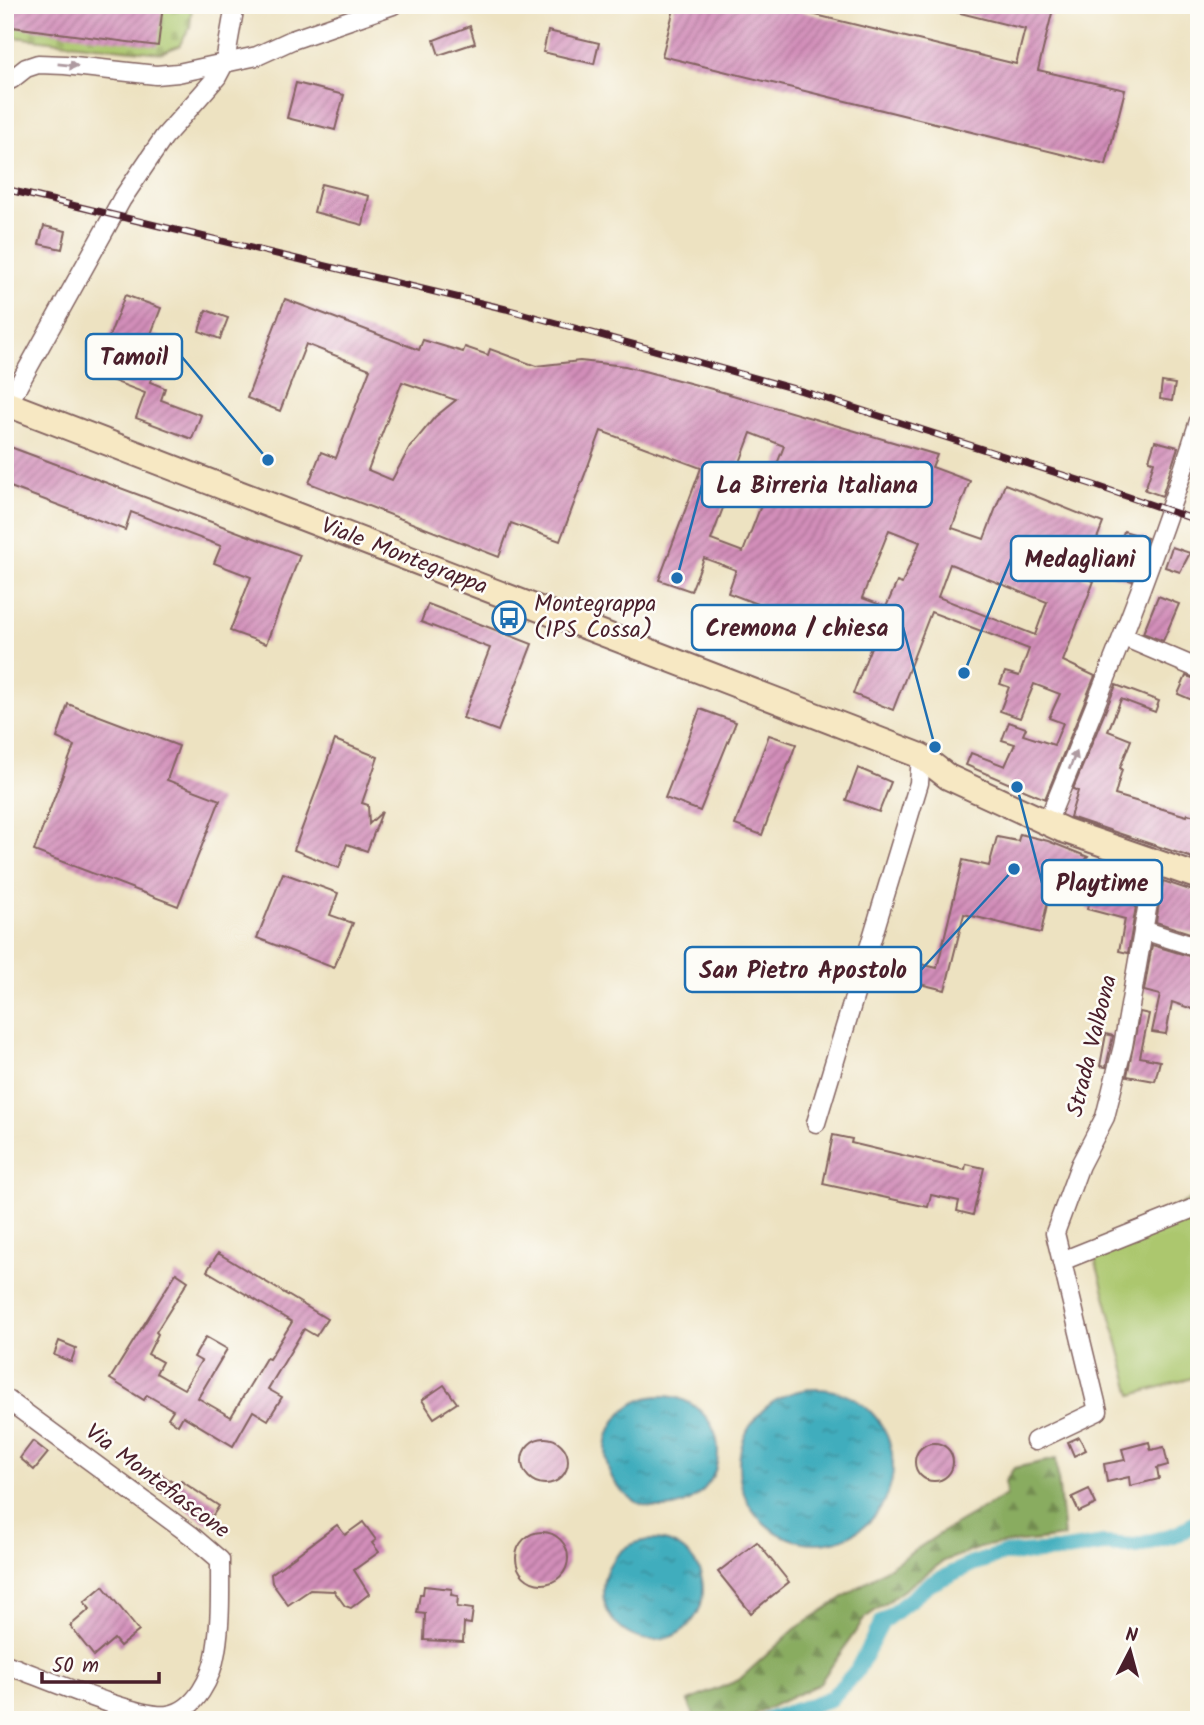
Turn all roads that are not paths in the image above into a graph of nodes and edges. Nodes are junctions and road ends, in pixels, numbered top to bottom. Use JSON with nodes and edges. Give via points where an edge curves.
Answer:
{"nodes":[{"id":1,"x":234,"y":5,"type":"edge"},
{"id":2,"x":393,"y":5,"type":"edge"},
{"id":3,"x":225,"y":62,"type":"junction"},
{"id":4,"x":156,"y":75,"type":"junction"},
{"id":5,"x":5,"y":82,"type":"edge"},
{"id":6,"x":204,"y":94,"type":"junction"},
{"id":7,"x":7,"y":403,"type":"edge"},
{"id":8,"x":1199,"y":421,"type":"edge"},
{"id":9,"x":1124,"y":637,"type":"junction"},
{"id":10,"x":1199,"y":668,"type":"edge"},
{"id":11,"x":921,"y":756,"type":"junction"},
{"id":12,"x":1047,"y":823,"type":"junction"},
{"id":13,"x":1155,"y":863,"type":"junction"},
{"id":14,"x":1199,"y":877,"type":"edge"},
{"id":15,"x":1143,"y":930,"type":"junction"},
{"id":16,"x":1199,"y":948,"type":"edge"},
{"id":17,"x":816,"y":1123,"type":"dead end"},
{"id":18,"x":1199,"y":1206,"type":"edge"},
{"id":19,"x":1062,"y":1261,"type":"junction"},
{"id":20,"x":5,"y":1398,"type":"edge"},
{"id":21,"x":1035,"y":1441,"type":"dead end"},
{"id":22,"x":5,"y":1664,"type":"edge"}],
"edges":[{"from":1,"to":3,"type":"street"},
{"from":2,"to":3,"type":"street","via":[[257,56]]},
{"from":3,"to":4,"type":"street"},
{"from":3,"to":6,"type":"street"},
{"from":5,"to":4,"type":"street","one_way":true,"via":[[38,64]]},
{"from":4,"to":6,"type":"street","via":[[188,81]]},
{"from":6,"to":7,"type":"street","via":[[164,137],[112,215]]},
{"from":7,"to":11,"type":"main road","name":"Viale Montegrappa"},
{"from":8,"to":9,"type":"street"},
{"from":9,"to":10,"type":"street"},
{"from":12,"to":9,"type":"street","one_way":true},
{"from":11,"to":12,"type":"main road","name":"Viale Montegrappa","via":[[948,777]]},
{"from":11,"to":17,"type":"street","via":[[919,783]]},
{"from":12,"to":13,"type":"main road","name":"Viale Montegrappa"},
{"from":13,"to":14,"type":"main road","name":"Viale Montegrappa"},
{"from":13,"to":15,"type":"street","name":"Strada Valbona"},
{"from":15,"to":16,"type":"street"},
{"from":15,"to":19,"type":"street","name":"Strada Valbona","via":[[1123,1046],[1105,1117],[1080,1166],[1055,1233]]},
{"from":18,"to":19,"type":"street"},
{"from":19,"to":21,"type":"street","name":"Strada Valbona","via":[[1098,1411]]},
{"from":20,"to":22,"type":"street","name":"Via Montefiascone","via":[[220,1560],[216,1654],[202,1692],[186,1709],[167,1715],[137,1712]]}]}
